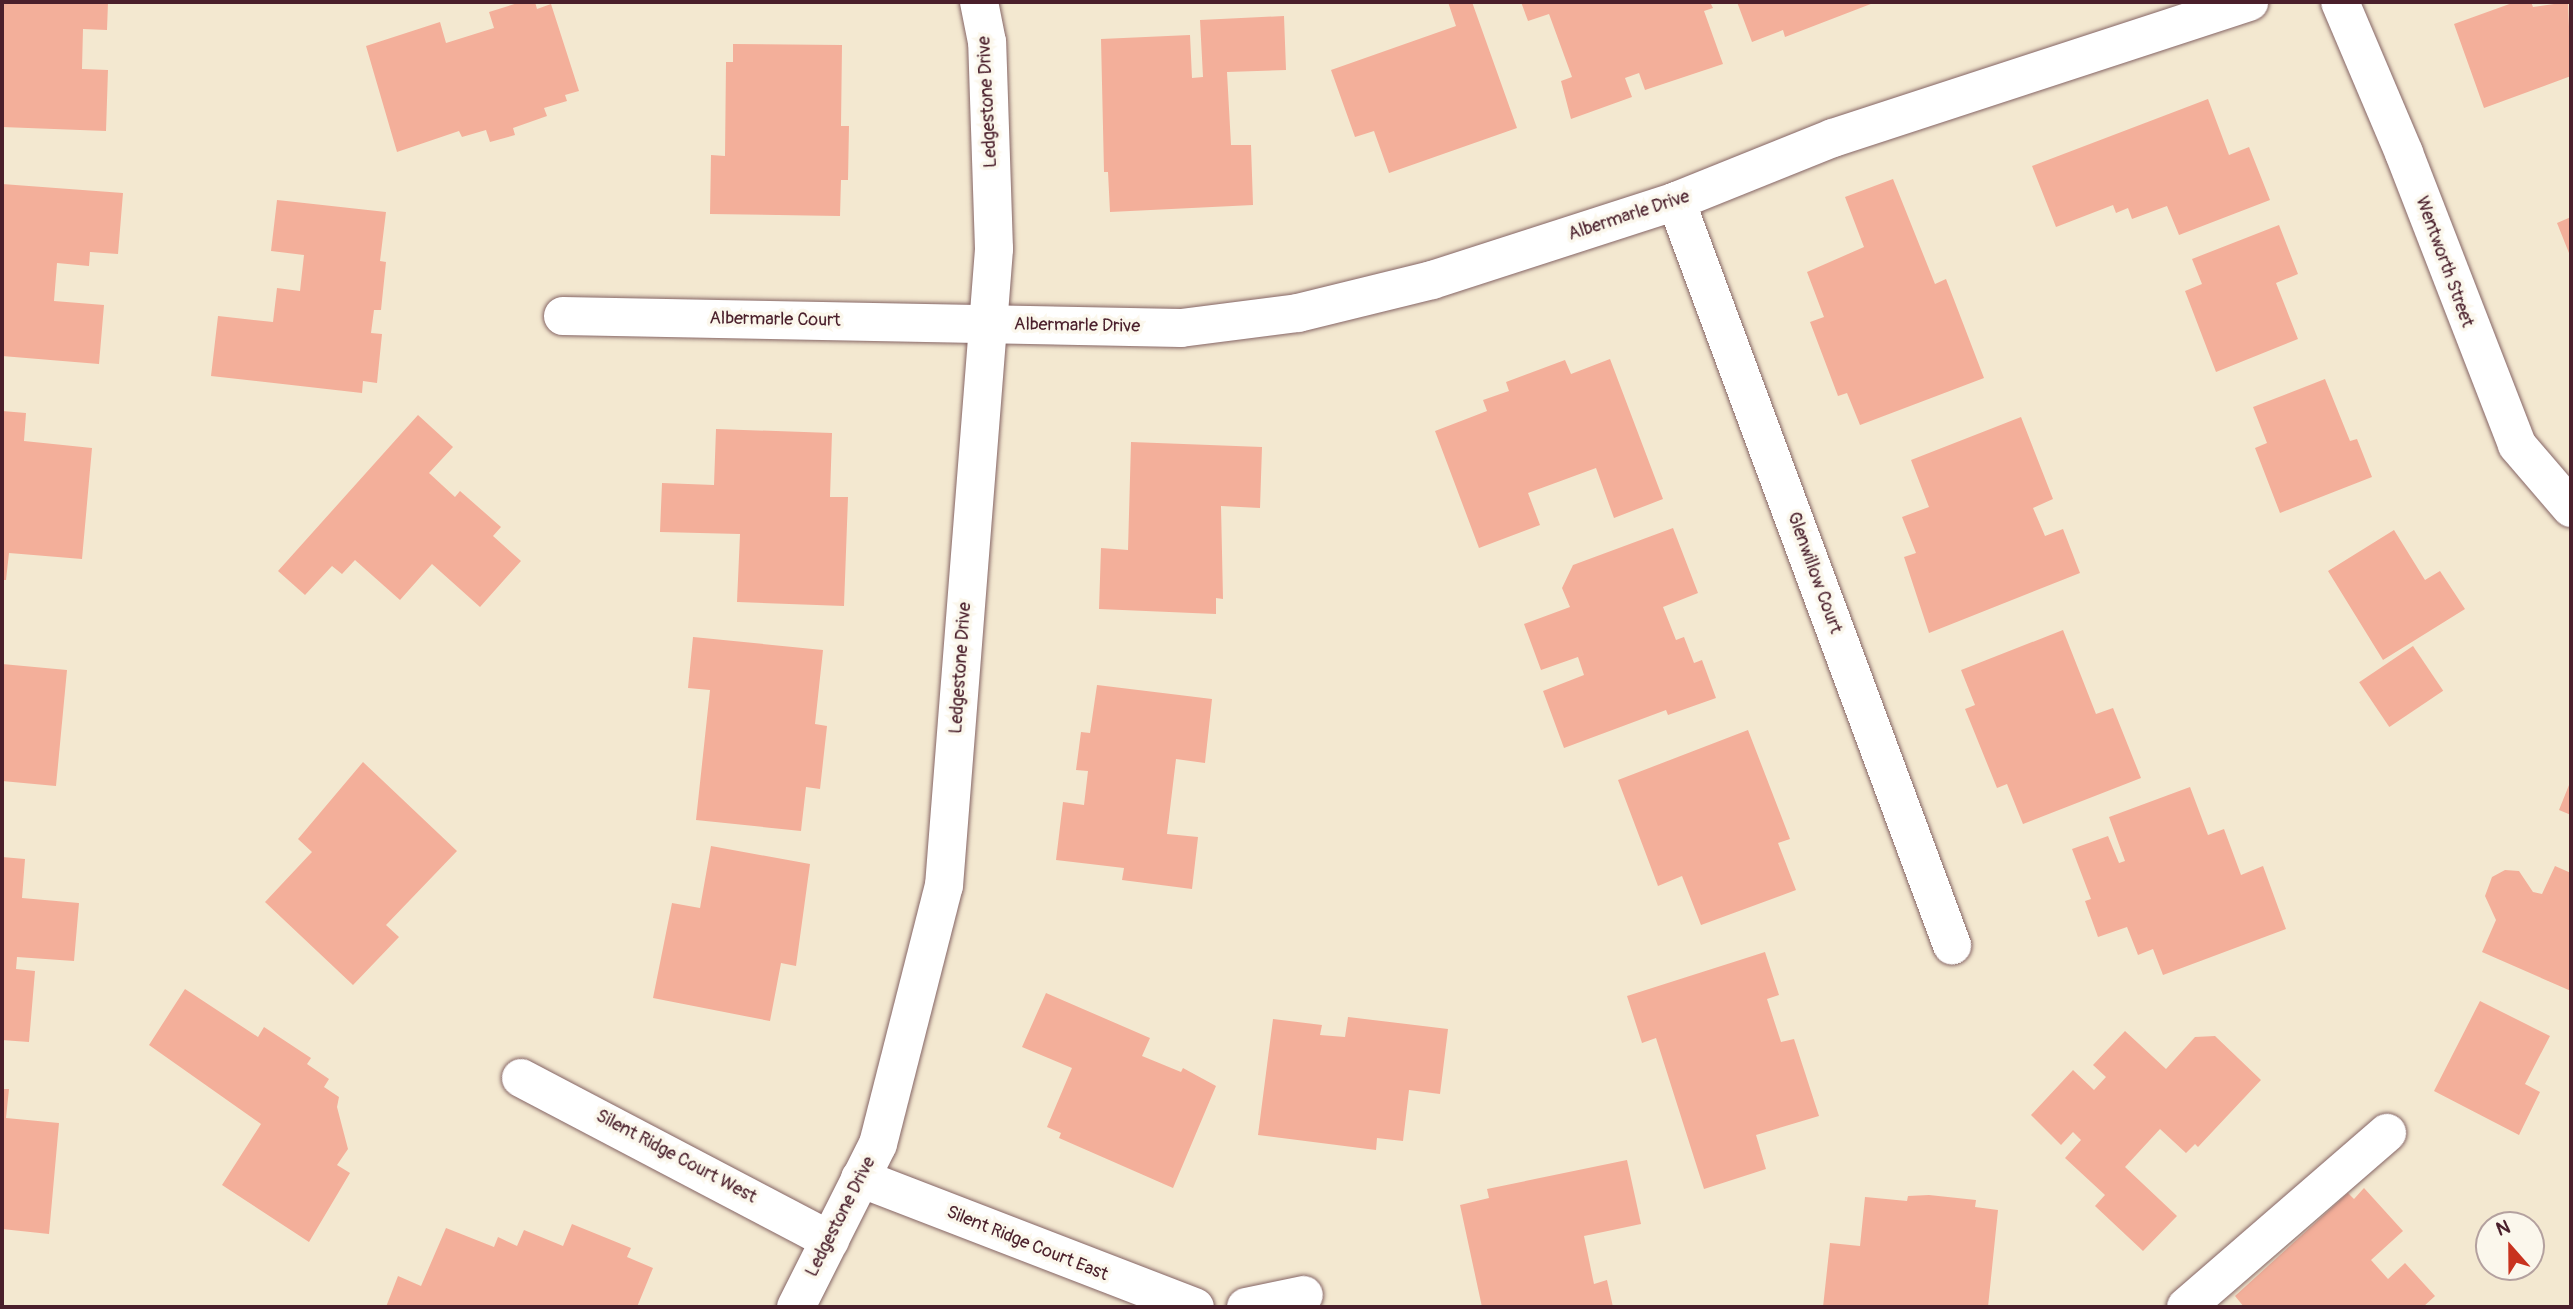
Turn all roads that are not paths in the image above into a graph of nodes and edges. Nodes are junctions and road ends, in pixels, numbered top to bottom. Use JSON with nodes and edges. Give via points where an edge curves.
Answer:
{"nodes":[{"id":1,"x":979,"y":2,"type":"edge"},
{"id":2,"x":2249,"y":2,"type":"edge"},
{"id":3,"x":2340,"y":2,"type":"edge"},
{"id":4,"x":1676,"y":201,"type":"junction"},
{"id":5,"x":563,"y":316,"type":"dead end"},
{"id":6,"x":988,"y":324,"type":"junction"},
{"id":7,"x":2571,"y":508,"type":"edge"},
{"id":8,"x":1952,"y":945,"type":"dead end"},
{"id":9,"x":521,"y":1078,"type":"dead end"},
{"id":10,"x":2387,"y":1133,"type":"dead end"},
{"id":11,"x":860,"y":1178,"type":"junction"},
{"id":12,"x":830,"y":1240,"type":"junction"},
{"id":13,"x":1304,"y":1295,"type":"dead end"},
{"id":14,"x":796,"y":1307,"type":"edge"},
{"id":15,"x":1195,"y":1307,"type":"edge"},
{"id":16,"x":1246,"y":1307,"type":"edge"},
{"id":17,"x":2186,"y":1307,"type":"edge"}],
"edges":[{"from":1,"to":6,"type":"street","name":"Ledgestone Drive","via":[[987,42],[993,221]]},
{"from":2,"to":4,"type":"street","name":"Albermarle Drive","via":[[1833,138]]},
{"from":3,"to":7,"type":"street","name":"Wentworth Street","via":[[2404,153],[2517,446]]},
{"from":4,"to":6,"type":"street","name":"Albermarle Drive","via":[[1432,280],[1298,313],[1181,328]]},
{"from":4,"to":8,"type":"street","name":"Glenwillow Court"},
{"from":5,"to":6,"type":"street","name":"Albermarle Court"},
{"from":6,"to":11,"type":"street","name":"Ledgestone Drive","via":[[944,886],[878,1144]]},
{"from":9,"to":12,"type":"street","name":"Silent Ridge Court West"},
{"from":10,"to":17,"type":"street"},
{"from":11,"to":12,"type":"street","name":"Ledgestone Drive"},
{"from":11,"to":15,"type":"street","name":"Silent Ridge Court East"},
{"from":12,"to":14,"type":"street","name":"Ledgestone Drive"},
{"from":13,"to":16,"type":"street"}]}
